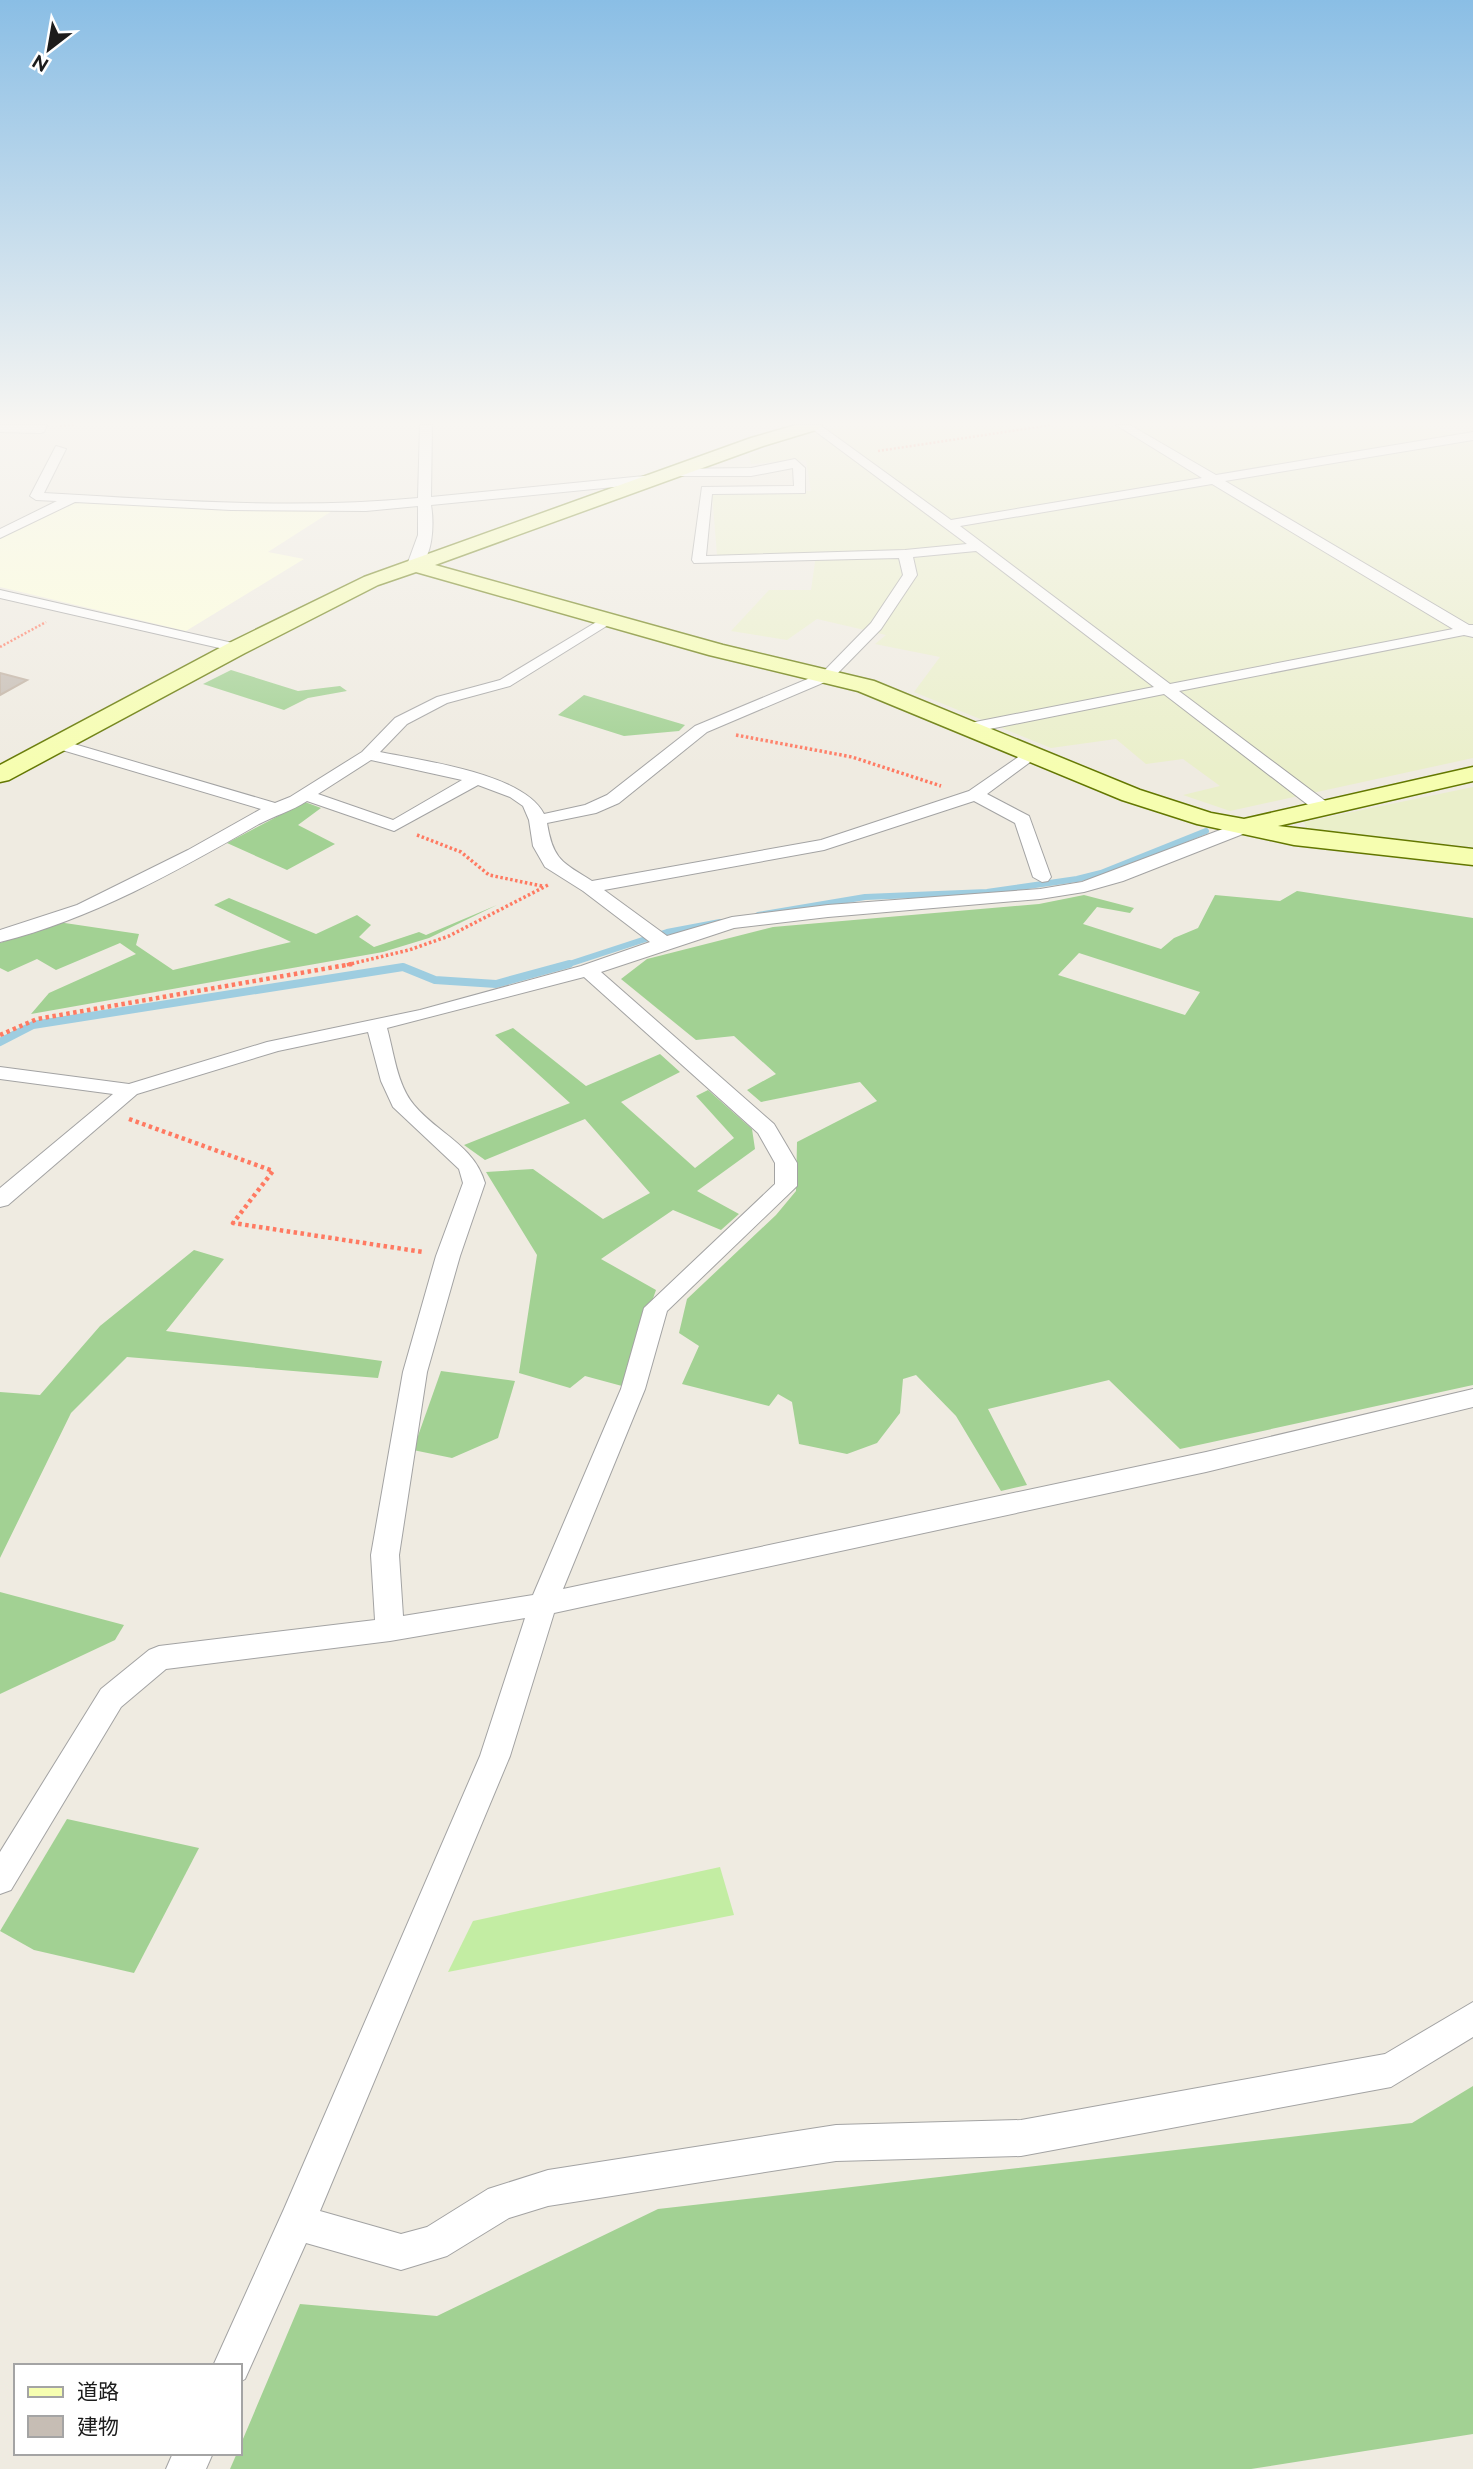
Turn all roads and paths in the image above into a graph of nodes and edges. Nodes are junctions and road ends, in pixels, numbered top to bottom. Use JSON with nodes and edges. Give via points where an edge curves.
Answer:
{"nodes":[{"id":1,"x":422,"y":540,"type":"edge"},
{"id":2,"x":483,"y":540,"type":"edge"},
{"id":3,"x":701,"y":540,"type":"edge"},
{"id":4,"x":968,"y":540,"type":"edge"},
{"id":5,"x":1317,"y":540,"type":"edge"},
{"id":6,"x":976,"y":547,"type":"junction"},
{"id":7,"x":905,"y":554,"type":"junction"},
{"id":8,"x":414,"y":565,"type":"junction"},
{"id":9,"x":0,"y":594,"type":"edge"},
{"id":10,"x":69,"y":610,"type":"junction"},
{"id":11,"x":608,"y":619,"type":"junction"},
{"id":12,"x":1471,"y":631,"type":"edge"},
{"id":13,"x":0,"y":647,"type":"edge"},
{"id":14,"x":237,"y":648,"type":"junction"},
{"id":15,"x":827,"y":676,"type":"junction"},
{"id":16,"x":1171,"y":691,"type":"junction"},
{"id":17,"x":970,"y":728,"type":"junction"},
{"id":18,"x":701,"y":729,"type":"junction"},
{"id":19,"x":58,"y":744,"type":"junction"},
{"id":20,"x":1033,"y":754,"type":"junction"},
{"id":21,"x":368,"y":755,"type":"junction"},
{"id":22,"x":1473,"y":774,"type":"edge"},
{"id":23,"x":0,"y":775,"type":"edge"},
{"id":24,"x":477,"y":779,"type":"junction"},
{"id":25,"x":305,"y":795,"type":"junction"},
{"id":26,"x":975,"y":795,"type":"junction"},
{"id":27,"x":1322,"y":807,"type":"junction"},
{"id":28,"x":275,"y":808,"type":"junction"},
{"id":29,"x":538,"y":820,"type":"junction"},
{"id":30,"x":394,"y":825,"type":"junction"},
{"id":31,"x":1242,"y":828,"type":"junction"},
{"id":32,"x":1473,"y":857,"type":"edge"},
{"id":33,"x":1042,"y":877,"type":"dead end"},
{"id":34,"x":581,"y":883,"type":"junction"},
{"id":35,"x":544,"y":887,"type":"junction"},
{"id":36,"x":0,"y":936,"type":"edge"},
{"id":37,"x":657,"y":937,"type":"junction"},
{"id":38,"x":588,"y":970,"type":"junction"},
{"id":39,"x":376,"y":1026,"type":"junction"},
{"id":40,"x":0,"y":1035,"type":"edge"},
{"id":41,"x":0,"y":1073,"type":"edge"},
{"id":42,"x":131,"y":1090,"type":"junction"},
{"id":43,"x":106,"y":1111,"type":"junction"},
{"id":44,"x":0,"y":1200,"type":"edge"},
{"id":45,"x":448,"y":1256,"type":"junction"},
{"id":46,"x":1473,"y":1398,"type":"edge"},
{"id":47,"x":543,"y":1604,"type":"junction"},
{"id":48,"x":390,"y":1630,"type":"junction"},
{"id":49,"x":0,"y":1880,"type":"edge"},
{"id":50,"x":1473,"y":2018,"type":"edge"},
{"id":51,"x":297,"y":2222,"type":"junction"},
{"id":52,"x":233,"y":2364,"type":"edge"}],
"edges":[{"from":1,"to":8,"type":"street"},
{"from":2,"to":8,"type":"street"},
{"from":3,"to":7,"type":"street","via":[[699,560]]},
{"from":4,"to":6,"type":"street"},
{"from":5,"to":12,"type":"street"},
{"from":6,"to":7,"type":"street"},
{"from":6,"to":16,"type":"street"},
{"from":7,"to":15,"type":"street","via":[[910,575],[876,626]]},
{"from":8,"to":11,"type":"street"},
{"from":8,"to":14,"type":"street","via":[[338,596]]},
{"from":9,"to":10,"type":"street"},
{"from":10,"to":13,"type":"path"},
{"from":10,"to":14,"type":"street"},
{"from":11,"to":15,"type":"street"},
{"from":11,"to":21,"type":"street","via":[[505,683],[442,700],[401,721]]},
{"from":12,"to":16,"type":"street"},
{"from":14,"to":19,"type":"street"},
{"from":15,"to":17,"type":"street","via":[[904,700]]},
{"from":15,"to":18,"type":"street"},
{"from":16,"to":17,"type":"street"},
{"from":16,"to":27,"type":"street"},
{"from":17,"to":20,"type":"street"},
{"from":18,"to":26,"type":"path","via":[[852,757]]},
{"from":18,"to":29,"type":"street","via":[[613,799]]},
{"from":19,"to":23,"type":"street"},
{"from":19,"to":28,"type":"street"},
{"from":20,"to":26,"type":"street"},
{"from":20,"to":31,"type":"street","via":[[1130,795]]},
{"from":21,"to":24,"type":"street"},
{"from":21,"to":25,"type":"street"},
{"from":22,"to":27,"type":"street"},
{"from":24,"to":29,"type":"street","via":[[527,801]]},
{"from":24,"to":30,"type":"street"},
{"from":25,"to":28,"type":"street"},
{"from":25,"to":30,"type":"street"},
{"from":26,"to":33,"type":"street","via":[[1023,820]]},
{"from":26,"to":34,"type":"street","via":[[824,845]]},
{"from":27,"to":31,"type":"street"},
{"from":28,"to":36,"type":"street","via":[[83,909]]},
{"from":29,"to":34,"type":"street","via":[[542,846],[551,863]]},
{"from":30,"to":35,"type":"path","via":[[461,852],[489,875]]},
{"from":31,"to":32,"type":"street"},
{"from":31,"to":37,"type":"street","via":[[1084,887],[828,911]]},
{"from":34,"to":35,"type":"path"},
{"from":34,"to":37,"type":"street"},
{"from":35,"to":40,"type":"path","via":[[464,931],[397,953],[37,1019]]},
{"from":37,"to":38,"type":"street"},
{"from":38,"to":39,"type":"street"},
{"from":38,"to":47,"type":"street","via":[[766,1129],[786,1163],[786,1186],[656,1308],[633,1389]]},
{"from":39,"to":42,"type":"street","via":[[274,1046]]},
{"from":39,"to":45,"type":"street","via":[[391,1081],[404,1107],[468,1166],[474,1183]]},
{"from":41,"to":42,"type":"street"},
{"from":42,"to":43,"type":"street"},
{"from":43,"to":44,"type":"street"},
{"from":43,"to":45,"type":"path","via":[[273,1171],[233,1223]]},
{"from":45,"to":48,"type":"street","via":[[415,1372],[386,1555]]},
{"from":46,"to":47,"type":"street","via":[[1206,1462]]},
{"from":47,"to":48,"type":"street"},
{"from":47,"to":51,"type":"street","via":[[495,1756]]},
{"from":48,"to":49,"type":"street","via":[[159,1658],[111,1698]]},
{"from":50,"to":51,"type":"street","via":[[1391,2070],[1021,2138],[836,2143],[548,2188],[501,2202],[434,2243],[401,2252]]},
{"from":51,"to":52,"type":"street"}]}
